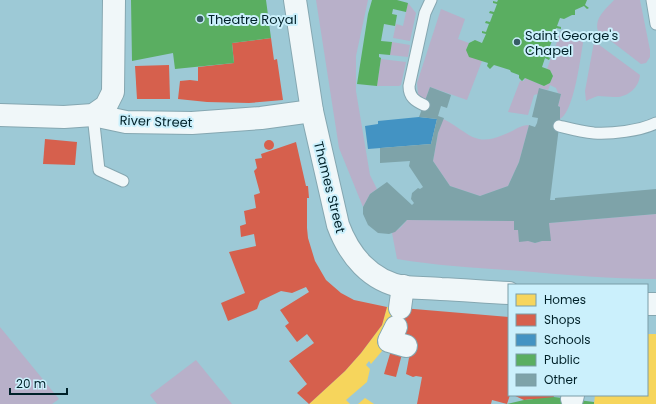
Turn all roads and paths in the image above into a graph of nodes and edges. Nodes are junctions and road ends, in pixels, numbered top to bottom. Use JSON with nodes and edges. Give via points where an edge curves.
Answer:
{"nodes":[{"id":1,"x":114,"y":0,"type":"edge"},
{"id":2,"x":295,"y":0,"type":"edge"},
{"id":3,"x":431,"y":0,"type":"edge"},
{"id":4,"x":652,"y":0,"type":"edge"},
{"id":5,"x":656,"y":24,"type":"edge"},
{"id":6,"x":424,"y":104,"type":"dead end"},
{"id":7,"x":312,"y":111,"type":"junction"},
{"id":8,"x":0,"y":115,"type":"edge"},
{"id":9,"x":93,"y":115,"type":"junction"},
{"id":10,"x":656,"y":123,"type":"edge"},
{"id":11,"x":559,"y":126,"type":"dead end"},
{"id":12,"x":123,"y":181,"type":"dead end"},
{"id":13,"x":403,"y":286,"type":"junction"},
{"id":14,"x":508,"y":293,"type":"edge"},
{"id":15,"x":400,"y":327,"type":"dead end"}],
"edges":[{"from":1,"to":9,"type":"street","via":[[114,92],[106,106]]},
{"from":2,"to":7,"type":"street","name":"Thames Street"},
{"from":3,"to":6,"type":"lane","via":[[425,13],[409,86],[412,98]]},
{"from":4,"to":5,"type":"lane"},
{"from":7,"to":9,"type":"street","name":"River Street","via":[[192,123],[126,122]]},
{"from":7,"to":13,"type":"street","name":"Thames Street","via":[[338,225],[344,240],[354,258],[365,268],[381,279]]},
{"from":8,"to":9,"type":"street","name":"River Street"},
{"from":9,"to":12,"type":"lane","via":[[99,170]]},
{"from":10,"to":11,"type":"lane","via":[[623,131],[594,133]]},
{"from":13,"to":14,"type":"street","name":"Thames Street"},
{"from":13,"to":15,"type":"street"}]}
